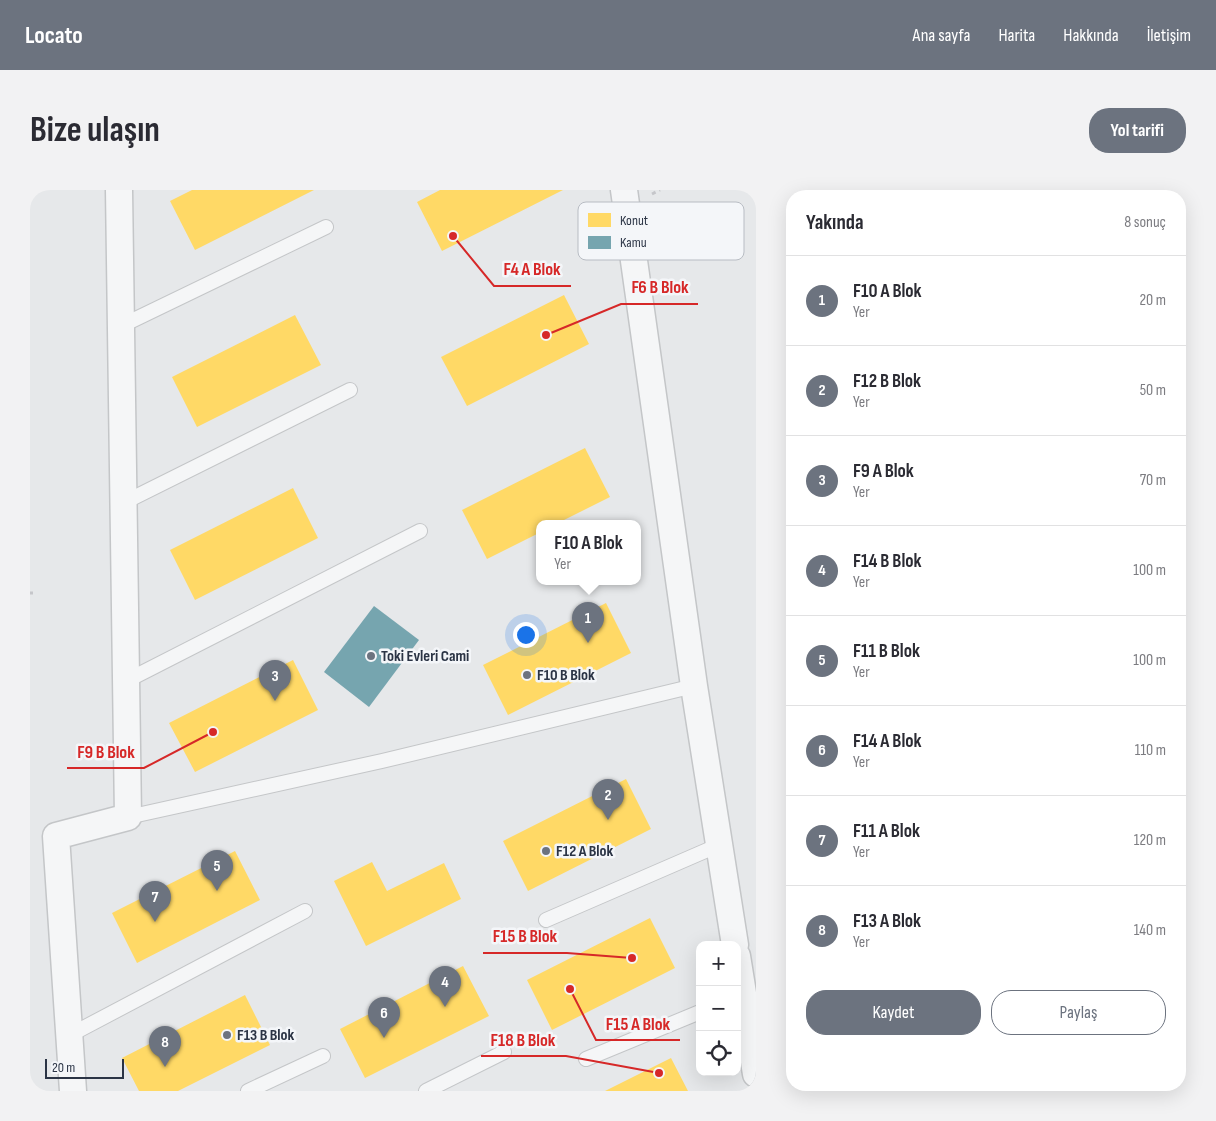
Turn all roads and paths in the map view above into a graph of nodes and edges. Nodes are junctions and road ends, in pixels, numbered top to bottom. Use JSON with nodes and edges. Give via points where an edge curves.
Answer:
{"nodes":[{"id":1,"x":119,"y":190,"type":"edge"},
{"id":2,"x":326,"y":227,"type":"dead end"},
{"id":3,"x":634,"y":260,"type":"edge"},
{"id":4,"x":121,"y":326,"type":"junction"},
{"id":5,"x":350,"y":390,"type":"dead end"},
{"id":6,"x":123,"y":504,"type":"junction"},
{"id":7,"x":420,"y":531,"type":"dead end"},
{"id":8,"x":126,"y":682,"type":"junction"},
{"id":9,"x":694,"y":686,"type":"junction"},
{"id":10,"x":128,"y":817,"type":"junction"},
{"id":11,"x":720,"y":845,"type":"junction"},
{"id":12,"x":305,"y":911,"type":"dead end"},
{"id":13,"x":546,"y":920,"type":"dead end"},
{"id":14,"x":735,"y":941,"type":"edge"},
{"id":15,"x":741,"y":1000,"type":"edge"},
{"id":16,"x":696,"y":1014,"type":"edge"},
{"id":17,"x":70,"y":1035,"type":"junction"},
{"id":18,"x":504,"y":1052,"type":"dead end"},
{"id":19,"x":323,"y":1056,"type":"dead end"},
{"id":20,"x":586,"y":1059,"type":"dead end"},
{"id":21,"x":756,"y":1074,"type":"edge"},
{"id":22,"x":73,"y":1091,"type":"edge"},
{"id":23,"x":248,"y":1091,"type":"edge"},
{"id":24,"x":426,"y":1091,"type":"edge"}],
"edges":[{"from":1,"to":4,"type":"street"},
{"from":2,"to":4,"type":"lane"},
{"from":3,"to":9,"type":"street"},
{"from":4,"to":6,"type":"street"},
{"from":5,"to":6,"type":"lane"},
{"from":6,"to":8,"type":"street"},
{"from":7,"to":8,"type":"lane"},
{"from":8,"to":10,"type":"street"},
{"from":9,"to":10,"type":"lane","via":[[382,761]]},
{"from":9,"to":11,"type":"street"},
{"from":10,"to":17,"type":"street","via":[[56,836]]},
{"from":11,"to":13,"type":"lane"},
{"from":11,"to":14,"type":"street"},
{"from":12,"to":17,"type":"lane"},
{"from":15,"to":21,"type":"street"},
{"from":16,"to":20,"type":"lane"},
{"from":17,"to":22,"type":"street"},
{"from":18,"to":24,"type":"lane"},
{"from":19,"to":23,"type":"lane"}]}
